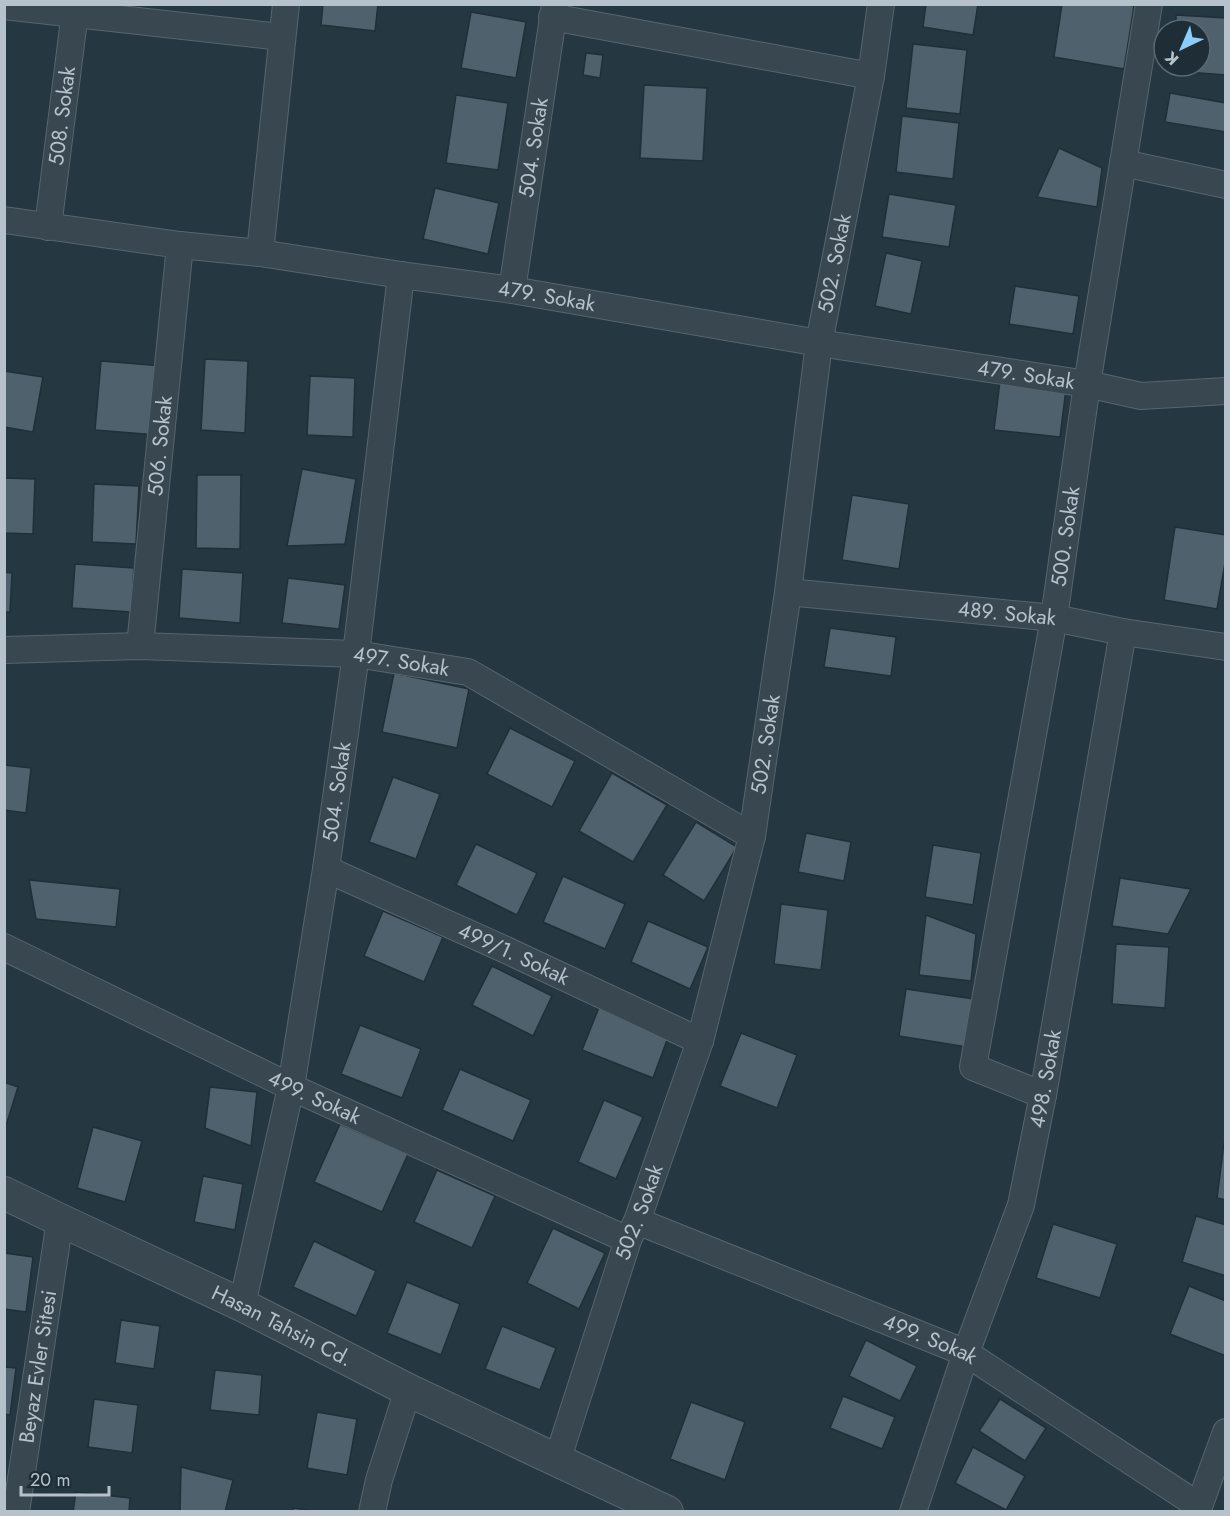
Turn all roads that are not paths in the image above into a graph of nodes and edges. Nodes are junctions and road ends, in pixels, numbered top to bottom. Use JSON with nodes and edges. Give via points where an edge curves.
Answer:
{"nodes":[{"id":1,"x":286,"y":4,"type":"edge"},
{"id":2,"x":881,"y":4,"type":"edge"},
{"id":3,"x":1149,"y":4,"type":"edge"},
{"id":4,"x":4,"y":6,"type":"edge"},
{"id":5,"x":76,"y":9,"type":"edge"},
{"id":6,"x":554,"y":11,"type":"edge"},
{"id":7,"x":281,"y":37,"type":"junction"},
{"id":8,"x":871,"y":76,"type":"junction"},
{"id":9,"x":1123,"y":163,"type":"junction"},
{"id":10,"x":1226,"y":185,"type":"edge"},
{"id":11,"x":4,"y":220,"type":"edge"},
{"id":12,"x":48,"y":226,"type":"junction"},
{"id":13,"x":180,"y":245,"type":"junction"},
{"id":14,"x":260,"y":254,"type":"junction"},
{"id":15,"x":401,"y":275,"type":"junction"},
{"id":16,"x":512,"y":290,"type":"junction"},
{"id":17,"x":819,"y":343,"type":"junction"},
{"id":18,"x":1087,"y":384,"type":"junction"},
{"id":19,"x":1226,"y":390,"type":"edge"},
{"id":20,"x":788,"y":592,"type":"junction"},
{"id":21,"x":1054,"y":618,"type":"junction"},
{"id":22,"x":1123,"y":632,"type":"junction"},
{"id":23,"x":140,"y":646,"type":"junction"},
{"id":24,"x":1226,"y":647,"type":"edge"},
{"id":25,"x":4,"y":650,"type":"edge"},
{"id":26,"x":356,"y":654,"type":"junction"},
{"id":27,"x":752,"y":836,"type":"junction"},
{"id":28,"x":326,"y":869,"type":"junction"},
{"id":29,"x":4,"y":947,"type":"edge"},
{"id":30,"x":700,"y":1041,"type":"junction"},
{"id":31,"x":291,"y":1087,"type":"junction"},
{"id":32,"x":1043,"y":1095,"type":"junction"},
{"id":33,"x":4,"y":1193,"type":"edge"},
{"id":34,"x":60,"y":1221,"type":"junction"},
{"id":35,"x":632,"y":1230,"type":"junction"},
{"id":36,"x":242,"y":1305,"type":"junction"},
{"id":37,"x":966,"y":1353,"type":"junction"},
{"id":38,"x":408,"y":1390,"type":"junction"},
{"id":39,"x":1226,"y":1432,"type":"edge"},
{"id":40,"x":557,"y":1461,"type":"junction"},
{"id":41,"x":1198,"y":1509,"type":"edge"},
{"id":42,"x":16,"y":1512,"type":"edge"},
{"id":43,"x":372,"y":1512,"type":"edge"},
{"id":44,"x":667,"y":1512,"type":"edge"},
{"id":45,"x":914,"y":1512,"type":"edge"}],
"edges":[{"from":1,"to":7,"type":"street"},
{"from":2,"to":8,"type":"street","name":"502. Sokak"},
{"from":3,"to":9,"type":"street","name":"500. Sokak"},
{"from":4,"to":5,"type":"street"},
{"from":5,"to":7,"type":"street"},
{"from":5,"to":12,"type":"street","name":"508. Sokak"},
{"from":6,"to":8,"type":"street"},
{"from":6,"to":16,"type":"street","name":"504. Sokak"},
{"from":7,"to":14,"type":"street"},
{"from":8,"to":17,"type":"street","name":"502. Sokak"},
{"from":9,"to":10,"type":"street"},
{"from":9,"to":18,"type":"street","name":"500. Sokak"},
{"from":11,"to":12,"type":"street","name":"479. Sokak"},
{"from":12,"to":13,"type":"street","name":"479. Sokak"},
{"from":13,"to":14,"type":"street","name":"479. Sokak"},
{"from":13,"to":23,"type":"street","name":"506. Sokak"},
{"from":14,"to":15,"type":"street","name":"479. Sokak"},
{"from":15,"to":16,"type":"street","name":"479. Sokak"},
{"from":15,"to":26,"type":"street","name":"504. Sokak"},
{"from":16,"to":17,"type":"street","name":"479. Sokak"},
{"from":17,"to":18,"type":"street","name":"479. Sokak"},
{"from":17,"to":20,"type":"street","name":"502. Sokak"},
{"from":18,"to":19,"type":"street","name":"479. Sokak","via":[[1141,396]]},
{"from":18,"to":21,"type":"street","name":"500. Sokak"},
{"from":20,"to":21,"type":"street","name":"489. Sokak"},
{"from":20,"to":27,"type":"street","name":"502. Sokak"},
{"from":21,"to":22,"type":"street","name":"489. Sokak"},
{"from":21,"to":32,"type":"street","name":"500. Sokak","via":[[973,1067]]},
{"from":22,"to":24,"type":"street","name":"489. Sokak"},
{"from":22,"to":32,"type":"street","name":"498. Sokak"},
{"from":23,"to":25,"type":"street","name":"497. Sokak"},
{"from":23,"to":26,"type":"street","name":"497. Sokak"},
{"from":26,"to":27,"type":"street","name":"497. Sokak","via":[[468,672]]},
{"from":26,"to":28,"type":"street","name":"504. Sokak"},
{"from":27,"to":30,"type":"street","name":"502. Sokak"},
{"from":28,"to":30,"type":"street","name":"499/1. Sokak"},
{"from":28,"to":31,"type":"street","name":"504. Sokak"},
{"from":29,"to":31,"type":"street","name":"499. Sokak"},
{"from":30,"to":35,"type":"street","name":"502. Sokak"},
{"from":31,"to":35,"type":"street","name":"499. Sokak"},
{"from":31,"to":36,"type":"street","name":"504. Sokak"},
{"from":32,"to":37,"type":"street","name":"498. Sokak","via":[[1021,1204]]},
{"from":33,"to":34,"type":"street","name":"Hasan Tahsin Cd."},
{"from":34,"to":36,"type":"street","name":"Hasan Tahsin Cd."},
{"from":34,"to":42,"type":"street","name":"Beyaz Evler Sitesi"},
{"from":35,"to":37,"type":"street","name":"499. Sokak"},
{"from":35,"to":40,"type":"street","name":"502. Sokak"},
{"from":36,"to":38,"type":"street","name":"Hasan Tahsin Cd."},
{"from":37,"to":41,"type":"street","name":"499. Sokak"},
{"from":37,"to":45,"type":"street","name":"498. Sokak"},
{"from":38,"to":40,"type":"street","name":"Hasan Tahsin Cd."},
{"from":38,"to":43,"type":"street"},
{"from":39,"to":41,"type":"street"},
{"from":40,"to":44,"type":"street","name":"Hasan Tahsin Cd."}]}
